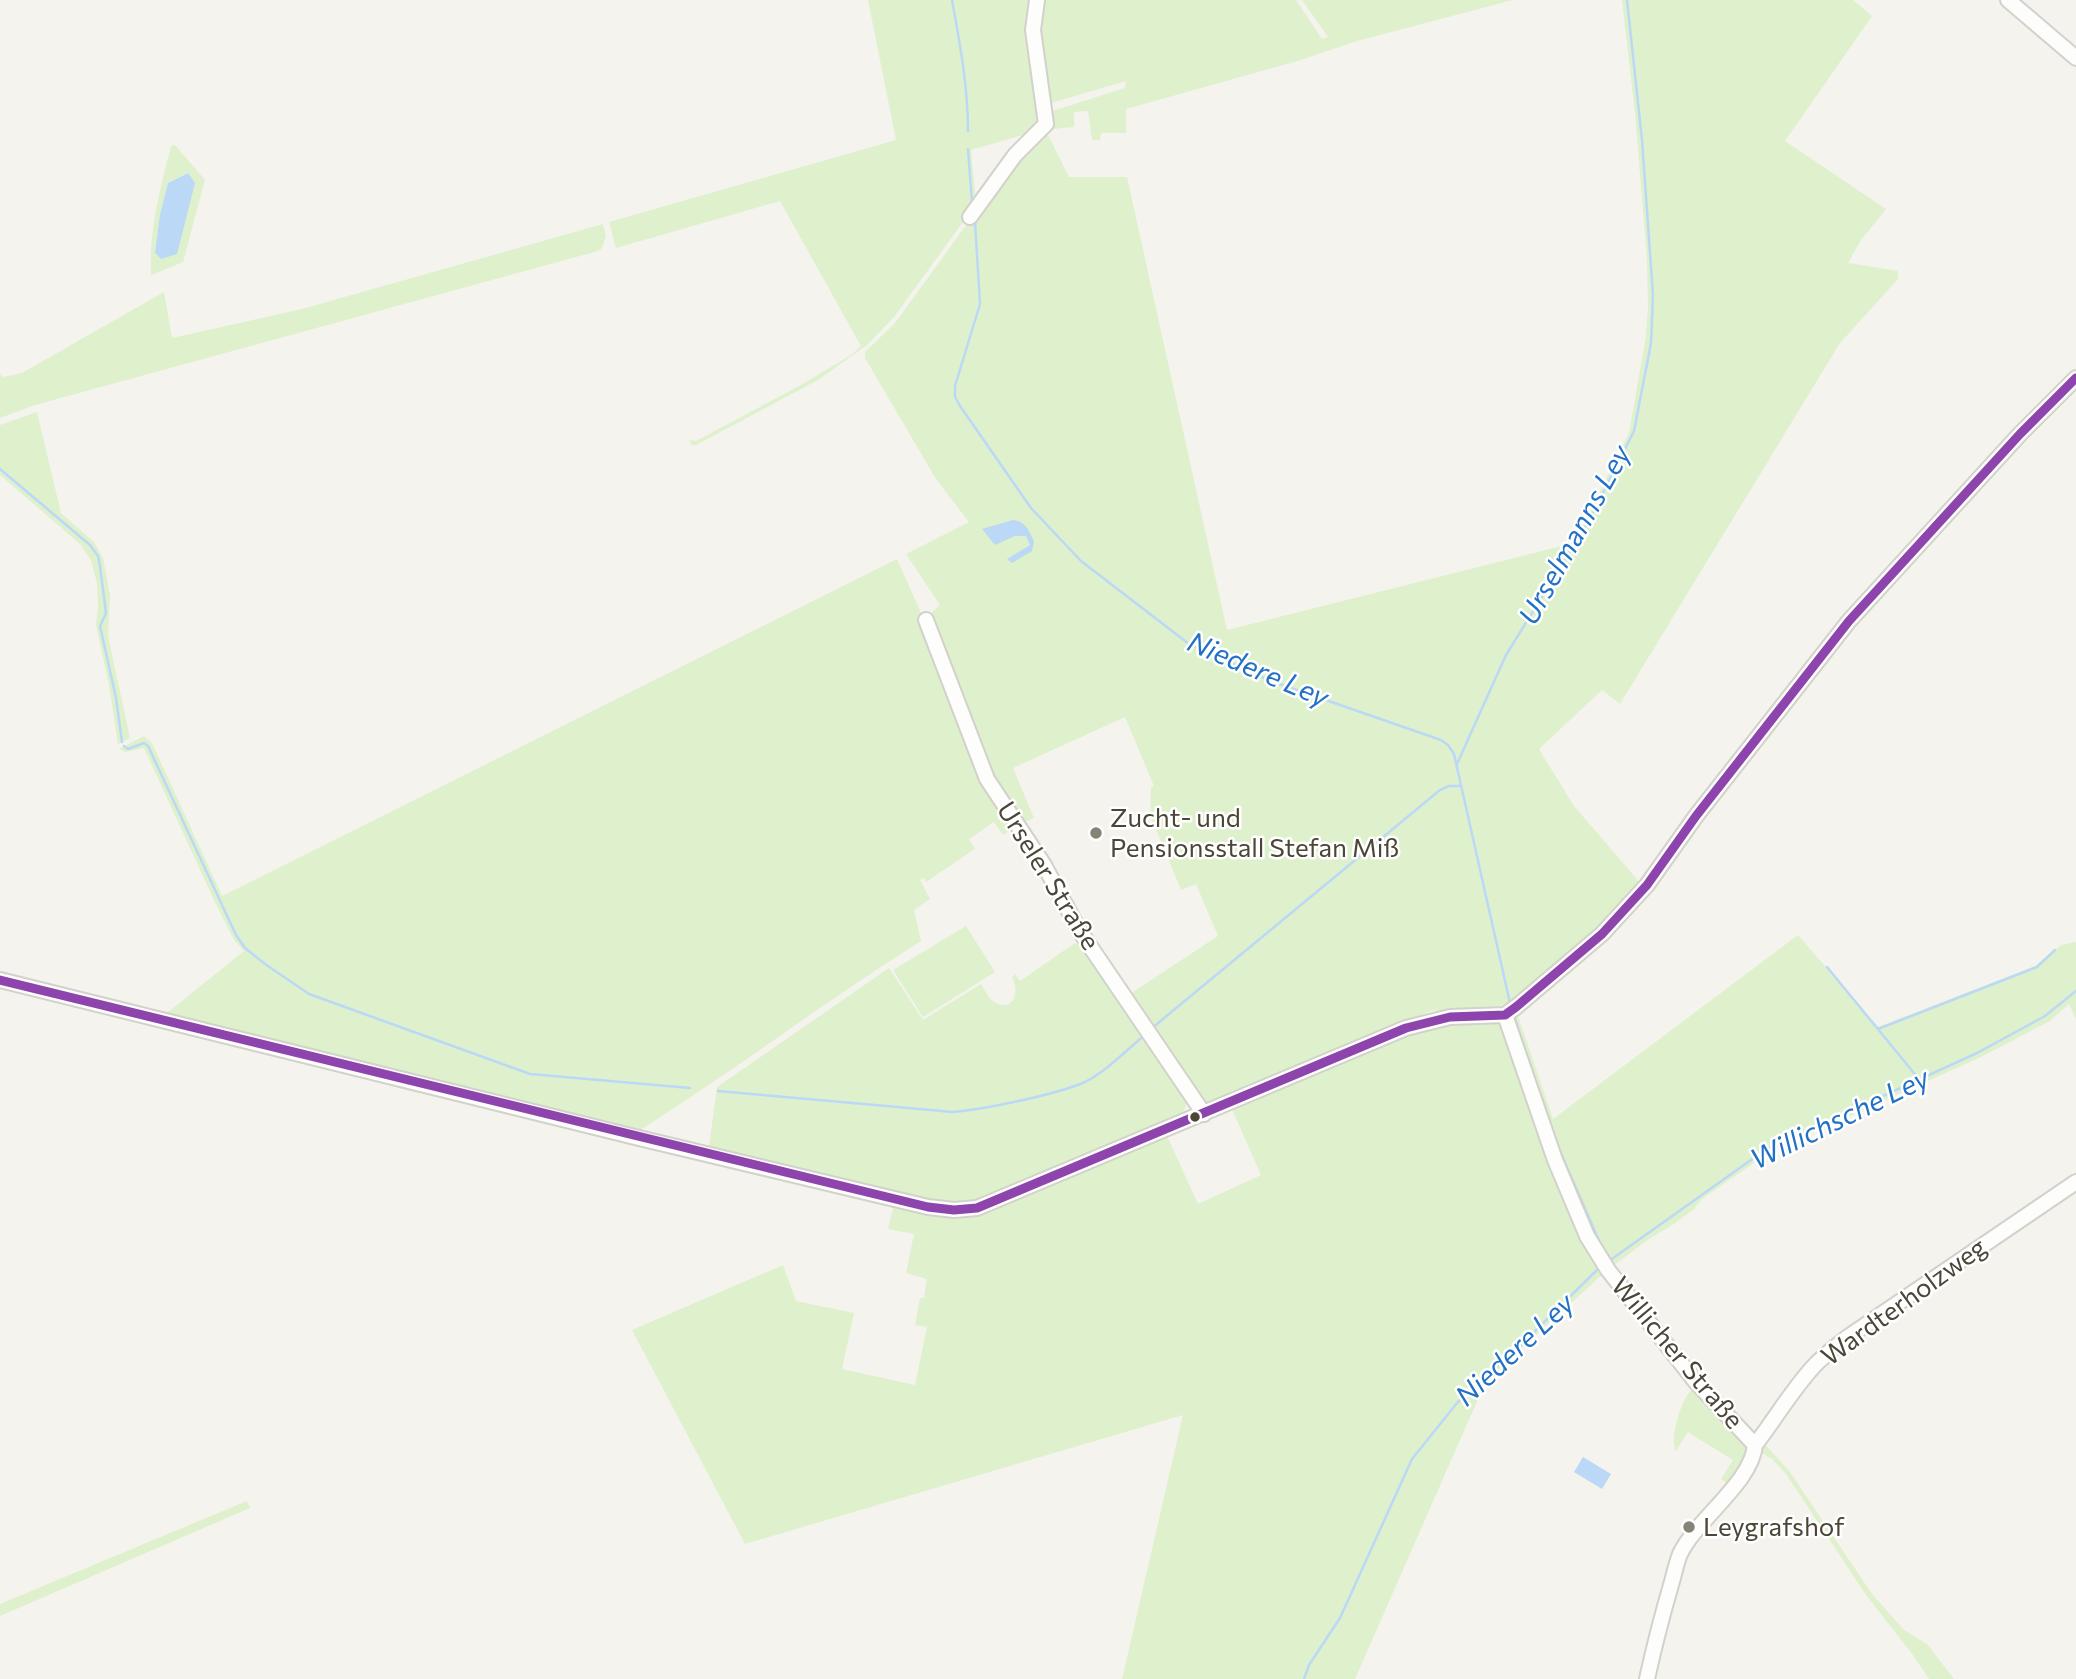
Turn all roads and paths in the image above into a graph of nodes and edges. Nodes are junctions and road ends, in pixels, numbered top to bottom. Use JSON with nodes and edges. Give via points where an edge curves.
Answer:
{"nodes":[{"id":1,"x":1037,"y":0,"type":"edge"},
{"id":2,"x":2008,"y":0,"type":"edge"},
{"id":3,"x":2076,"y":58,"type":"edge"},
{"id":4,"x":970,"y":217,"type":"dead end"},
{"id":5,"x":2076,"y":378,"type":"edge"},
{"id":6,"x":926,"y":620,"type":"dead end"},
{"id":7,"x":0,"y":980,"type":"edge"},
{"id":8,"x":1505,"y":1015,"type":"junction"},
{"id":9,"x":1204,"y":1114,"type":"junction"},
{"id":10,"x":2076,"y":1182,"type":"edge"},
{"id":11,"x":1755,"y":1445,"type":"junction"},
{"id":12,"x":1647,"y":1679,"type":"edge"}],
"edges":[{"from":1,"to":4,"type":"street","via":[[1033,30],[1046,124],[1014,155]]},
{"from":2,"to":3,"type":"street"},
{"from":5,"to":8,"type":"street","via":[[1849,621],[1647,885],[1602,934]]},
{"from":6,"to":9,"type":"street","name":"Urseler Straße","via":[[987,779],[1044,865],[1079,930]]},
{"from":7,"to":9,"type":"street","via":[[954,1210],[977,1208]]},
{"from":8,"to":9,"type":"street","via":[[1450,1017],[1406,1028]]},
{"from":8,"to":11,"type":"street","name":"Willicher Straße","via":[[1555,1160],[1587,1236],[1695,1381]]},
{"from":10,"to":11,"type":"street","name":"Wardterholzweg","via":[[1848,1337],[1811,1370]]},
{"from":11,"to":12,"type":"street","name":"Willicher Straße","via":[[1754,1458],[1681,1554]]}]}
